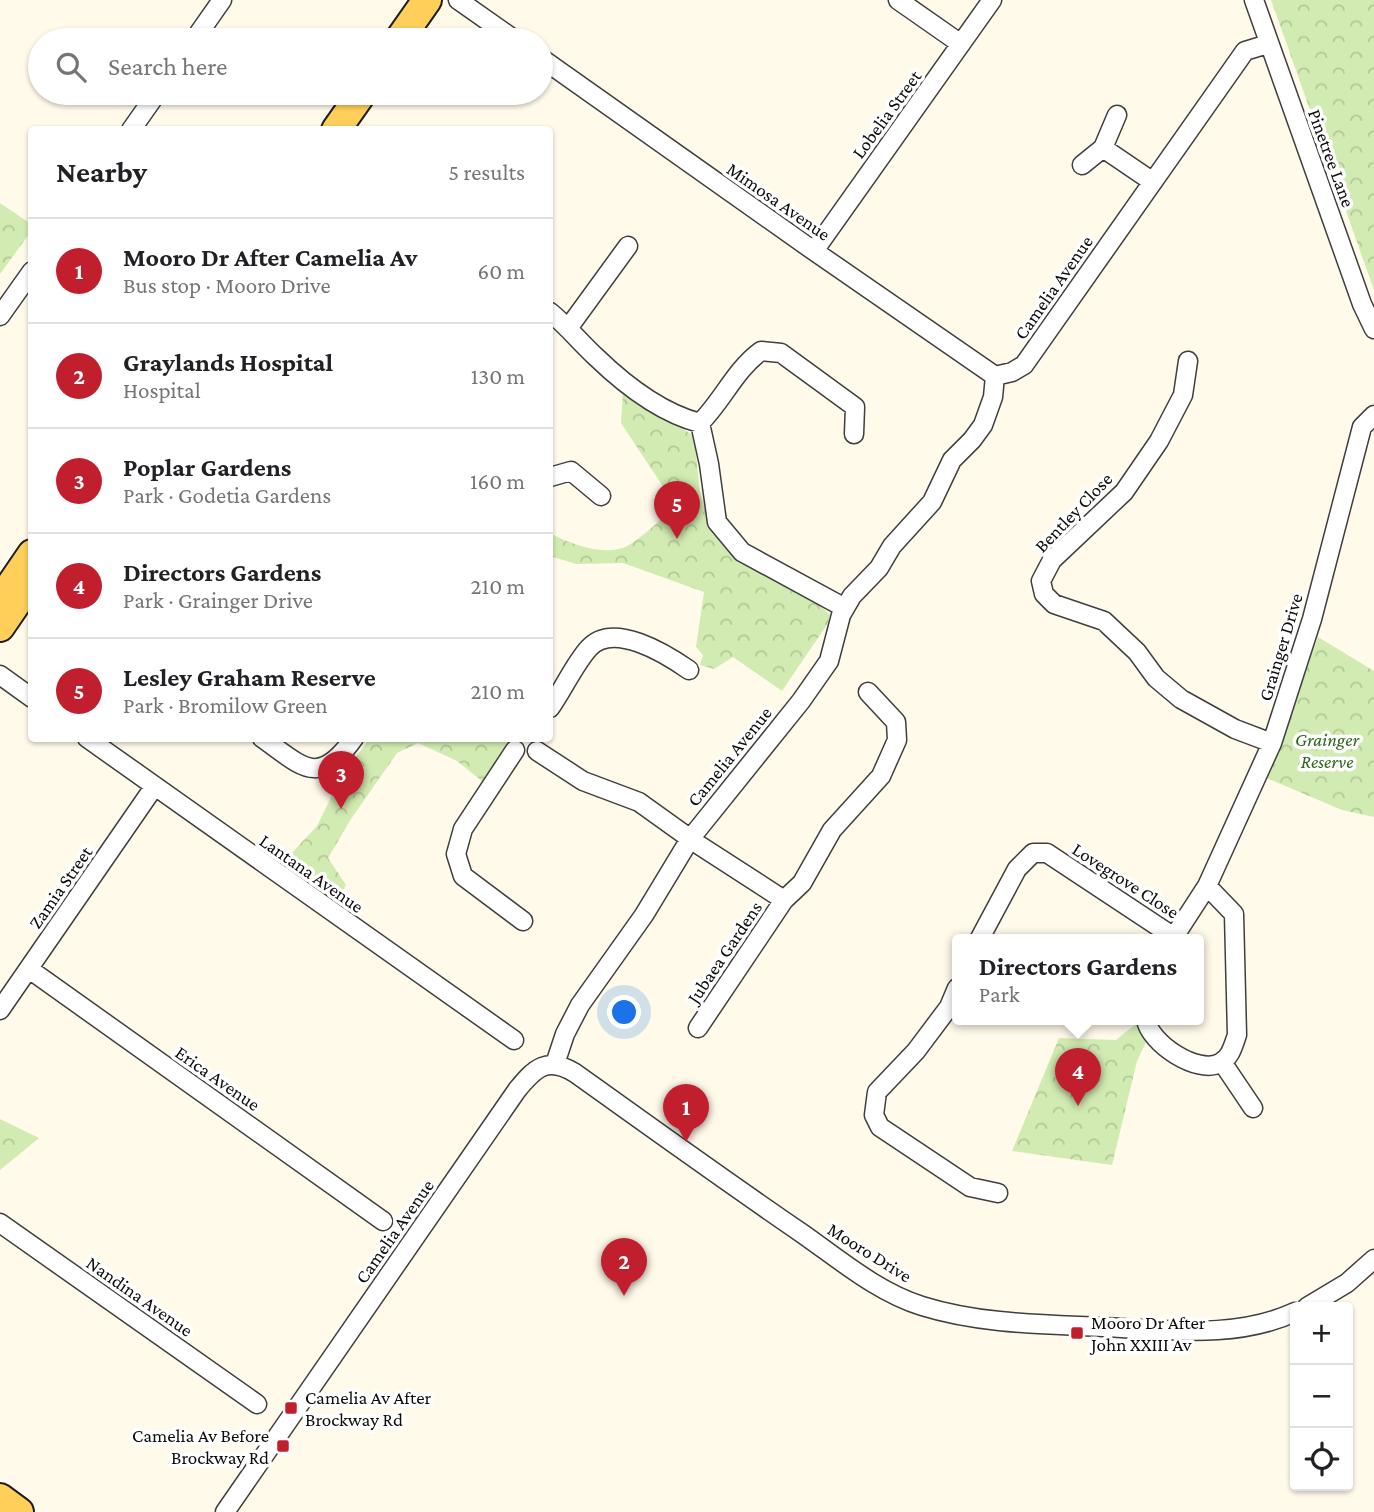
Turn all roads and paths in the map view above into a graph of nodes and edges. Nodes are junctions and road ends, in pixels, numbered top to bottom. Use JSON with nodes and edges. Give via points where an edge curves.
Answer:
{"nodes":[{"id":1,"x":222,"y":0,"type":"edge"},
{"id":2,"x":427,"y":0,"type":"edge"},
{"id":3,"x":458,"y":0,"type":"edge"},
{"id":4,"x":898,"y":0,"type":"edge"},
{"id":5,"x":992,"y":0,"type":"edge"},
{"id":6,"x":1254,"y":0,"type":"edge"},
{"id":7,"x":202,"y":28,"type":"edge"},
{"id":8,"x":407,"y":28,"type":"edge"},
{"id":9,"x":498,"y":28,"type":"edge"},
{"id":10,"x":961,"y":44,"type":"junction"},
{"id":11,"x":1268,"y":44,"type":"junction"},
{"id":12,"x":553,"y":66,"type":"edge"},
{"id":13,"x":149,"y":105,"type":"edge"},
{"id":14,"x":354,"y":105,"type":"edge"},
{"id":15,"x":1117,"y":115,"type":"dead end"},
{"id":16,"x":134,"y":126,"type":"edge"},
{"id":17,"x":339,"y":126,"type":"edge"},
{"id":18,"x":1103,"y":148,"type":"junction"},
{"id":19,"x":1082,"y":164,"type":"dead end"},
{"id":20,"x":1153,"y":182,"type":"junction"},
{"id":21,"x":628,"y":246,"type":"dead end"},
{"id":22,"x":814,"y":251,"type":"junction"},
{"id":23,"x":28,"y":277,"type":"edge"},
{"id":24,"x":553,"y":314,"type":"edge"},
{"id":25,"x":0,"y":316,"type":"edge"},
{"id":26,"x":569,"y":327,"type":"junction"},
{"id":27,"x":1374,"y":329,"type":"edge"},
{"id":28,"x":1188,"y":361,"type":"dead end"},
{"id":29,"x":995,"y":376,"type":"junction"},
{"id":30,"x":1374,"y":415,"type":"edge"},
{"id":31,"x":700,"y":423,"type":"junction"},
{"id":32,"x":854,"y":434,"type":"dead end"},
{"id":33,"x":553,"y":476,"type":"edge"},
{"id":34,"x":601,"y":496,"type":"dead end"},
{"id":35,"x":28,"y":561,"type":"edge"},
{"id":36,"x":19,"y":578,"type":"edge"},
{"id":37,"x":0,"y":601,"type":"edge"},
{"id":38,"x":845,"y":608,"type":"junction"},
{"id":39,"x":0,"y":627,"type":"edge"},
{"id":40,"x":689,"y":670,"type":"dead end"},
{"id":41,"x":0,"y":675,"type":"edge"},
{"id":42,"x":868,"y":692,"type":"dead end"},
{"id":43,"x":28,"y":695,"type":"edge"},
{"id":44,"x":553,"y":703,"type":"edge"},
{"id":45,"x":92,"y":742,"type":"edge"},
{"id":46,"x":267,"y":742,"type":"edge"},
{"id":47,"x":351,"y":742,"type":"edge"},
{"id":48,"x":1272,"y":743,"type":"junction"},
{"id":49,"x":514,"y":744,"type":"edge"},
{"id":50,"x":539,"y":745,"type":"edge"},
{"id":51,"x":154,"y":787,"type":"junction"},
{"id":52,"x":690,"y":839,"type":"junction"},
{"id":53,"x":1207,"y":886,"type":"junction"},
{"id":54,"x":784,"y":900,"type":"junction"},
{"id":55,"x":523,"y":921,"type":"dead end"},
{"id":56,"x":982,"y":934,"type":"edge"},
{"id":57,"x":1167,"y":934,"type":"edge"},
{"id":58,"x":1176,"y":934,"type":"edge"},
{"id":59,"x":29,"y":969,"type":"junction"},
{"id":60,"x":952,"y":1000,"type":"edge"},
{"id":61,"x":0,"y":1010,"type":"edge"},
{"id":62,"x":1148,"y":1025,"type":"edge"},
{"id":63,"x":698,"y":1028,"type":"dead end"},
{"id":64,"x":514,"y":1040,"type":"dead end"},
{"id":65,"x":1222,"y":1062,"type":"junction"},
{"id":66,"x":555,"y":1064,"type":"junction"},
{"id":67,"x":1253,"y":1108,"type":"dead end"},
{"id":68,"x":998,"y":1193,"type":"dead end"},
{"id":69,"x":383,"y":1221,"type":"dead end"},
{"id":70,"x":0,"y":1223,"type":"edge"},
{"id":71,"x":1374,"y":1259,"type":"edge"},
{"id":72,"x":1315,"y":1302,"type":"edge"},
{"id":73,"x":1290,"y":1314,"type":"edge"},
{"id":74,"x":257,"y":1404,"type":"dead end"},
{"id":75,"x":0,"y":1498,"type":"edge"},
{"id":76,"x":19,"y":1512,"type":"edge"},
{"id":77,"x":225,"y":1512,"type":"edge"}],
"edges":[{"from":1,"to":7,"type":"street"},
{"from":2,"to":8,"type":"main road"},
{"from":3,"to":9,"type":"street"},
{"from":4,"to":10,"type":"street"},
{"from":5,"to":10,"type":"street","name":"Lobelia Street"},
{"from":6,"to":11,"type":"street","name":"Pinetree Lane"},
{"from":10,"to":22,"type":"street","name":"Lobelia Street"},
{"from":11,"to":20,"type":"street","name":"Camelia Avenue","via":[[1245,51]]},
{"from":11,"to":27,"type":"street","name":"Pinetree Lane"},
{"from":12,"to":22,"type":"street","name":"Mimosa Avenue"},
{"from":13,"to":16,"type":"street"},
{"from":14,"to":17,"type":"main road"},
{"from":15,"to":18,"type":"street"},
{"from":18,"to":19,"type":"street"},
{"from":18,"to":20,"type":"street"},
{"from":20,"to":29,"type":"street","name":"Camelia Avenue","via":[[1024,365]]},
{"from":21,"to":26,"type":"street"},
{"from":22,"to":29,"type":"street","name":"Mimosa Avenue"},
{"from":23,"to":25,"type":"street"},
{"from":24,"to":26,"type":"street"},
{"from":26,"to":31,"type":"street","via":[[596,357],[642,395]]},
{"from":28,"to":48,"type":"street","name":"Bentley Close","via":[[1183,395],[1159,441],[1124,492],[1052,560],[1041,581],[1044,594],[1054,604],[1104,621],[1181,699]]},
{"from":29,"to":38,"type":"street","name":"Camelia Avenue","via":[[983,425],[952,460],[932,502],[891,546]]},
{"from":30,"to":48,"type":"street","name":"Grainger Drive","via":[[1362,427],[1312,619]]},
{"from":31,"to":32,"type":"street","via":[[746,362],[761,351],[781,353],[855,407]]},
{"from":31,"to":38,"type":"street","via":[[716,522],[742,551]]},
{"from":33,"to":34,"type":"street","via":[[571,471]]},
{"from":35,"to":36,"type":"main road"},
{"from":36,"to":37,"type":"main road"},
{"from":36,"to":39,"type":"main road"},
{"from":38,"to":52,"type":"street","name":"Camelia Avenue","via":[[829,661]]},
{"from":40,"to":44,"type":"street","via":[[636,640],[611,637],[590,646]]},
{"from":41,"to":43,"type":"street"},
{"from":42,"to":54,"type":"street","name":"Jubaea Gardens","via":[[896,722],[897,740],[881,776],[832,830],[802,883]]},
{"from":45,"to":51,"type":"street","name":"Lantana Avenue"},
{"from":46,"to":47,"type":"street","via":[[301,766],[323,769],[339,759]]},
{"from":48,"to":53,"type":"street","name":"Grainger Drive"},
{"from":49,"to":50,"type":"street","via":[[519,754],[529,756]]},
{"from":49,"to":55,"type":"street","via":[[463,829],[456,853],[463,876]]},
{"from":50,"to":52,"type":"street","name":"Jubaea Gardens","via":[[583,781],[639,803]]},
{"from":51,"to":59,"type":"street","name":"Zamia Street"},
{"from":51,"to":64,"type":"street","name":"Lantana Avenue"},
{"from":52,"to":54,"type":"street","name":"Jubaea Gardens"},
{"from":52,"to":66,"type":"street","name":"Camelia Avenue","via":[[580,1005]]},
{"from":53,"to":58,"type":"street","name":"Grainger Drive"},
{"from":53,"to":65,"type":"street","via":[[1234,914],[1237,1035]]},
{"from":54,"to":63,"type":"street","name":"Jubaea Gardens"},
{"from":56,"to":57,"type":"street","name":"Lovegrove Close","via":[[1017,869],[1033,853],[1047,853]]},
{"from":59,"to":61,"type":"street","name":"Zamia Street"},
{"from":59,"to":69,"type":"street","name":"Erica Avenue"},
{"from":60,"to":68,"type":"street","via":[[916,1051],[877,1092],[874,1115],[880,1128],[970,1187]]},
{"from":62,"to":65,"type":"street","via":[[1153,1037],[1187,1061],[1211,1066]]},
{"from":65,"to":67,"type":"street"},
{"from":66,"to":73,"type":"street","name":"Mooro Drive","via":[[575,1073],[883,1290],[922,1306],[1004,1322],[1182,1331],[1232,1329]]},
{"from":66,"to":77,"type":"street","name":"Camelia Avenue","via":[[531,1072],[517,1090]]},
{"from":70,"to":74,"type":"street","name":"Nandina Avenue"},
{"from":71,"to":72,"type":"street"},
{"from":75,"to":76,"type":"main road"}]}
